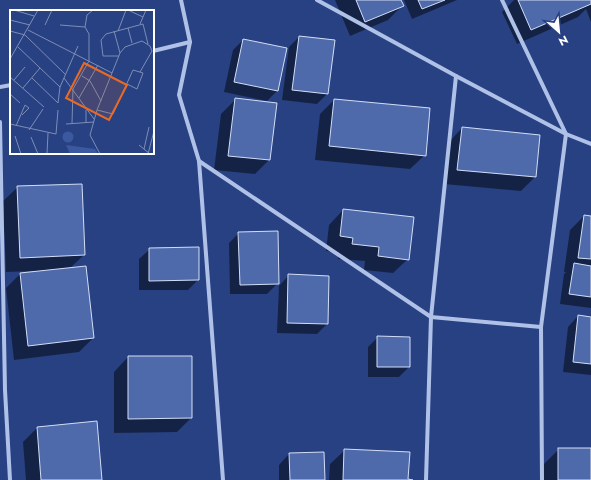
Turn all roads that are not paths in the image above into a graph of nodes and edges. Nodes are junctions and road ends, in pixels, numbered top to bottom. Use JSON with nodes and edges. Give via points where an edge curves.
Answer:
{"nodes":[{"id":1,"x":181,"y":0,"type":"edge"},
{"id":2,"x":317,"y":0,"type":"edge"},
{"id":3,"x":502,"y":0,"type":"edge"},
{"id":4,"x":190,"y":42,"type":"junction"},
{"id":5,"x":154,"y":51,"type":"edge"},
{"id":6,"x":456,"y":76,"type":"junction"},
{"id":7,"x":10,"y":85,"type":"edge"},
{"id":8,"x":0,"y":87,"type":"edge"},
{"id":9,"x":0,"y":122,"type":"edge"},
{"id":10,"x":566,"y":134,"type":"junction"},
{"id":11,"x":591,"y":144,"type":"edge"},
{"id":12,"x":199,"y":161,"type":"junction"},
{"id":13,"x":1,"y":179,"type":"edge"},
{"id":14,"x":2,"y":283,"type":"edge"},
{"id":15,"x":431,"y":317,"type":"junction"},
{"id":16,"x":541,"y":327,"type":"junction"},
{"id":17,"x":2,"y":390,"type":"edge"},
{"id":18,"x":10,"y":480,"type":"edge"},
{"id":19,"x":224,"y":480,"type":"edge"},
{"id":20,"x":426,"y":480,"type":"edge"},
{"id":21,"x":542,"y":480,"type":"edge"}],
"edges":[{"from":1,"to":4,"type":"street"},
{"from":2,"to":6,"type":"street"},
{"from":3,"to":10,"type":"street"},
{"from":4,"to":5,"type":"street"},
{"from":4,"to":12,"type":"street","via":[[180,95]]},
{"from":6,"to":10,"type":"street"},
{"from":6,"to":15,"type":"street"},
{"from":7,"to":8,"type":"street"},
{"from":9,"to":13,"type":"street"},
{"from":10,"to":11,"type":"street"},
{"from":10,"to":16,"type":"street"},
{"from":12,"to":15,"type":"street"},
{"from":12,"to":19,"type":"street"},
{"from":13,"to":14,"type":"street"},
{"from":14,"to":17,"type":"street"},
{"from":15,"to":16,"type":"street"},
{"from":15,"to":20,"type":"street"},
{"from":16,"to":21,"type":"street"},
{"from":17,"to":18,"type":"street"}]}
